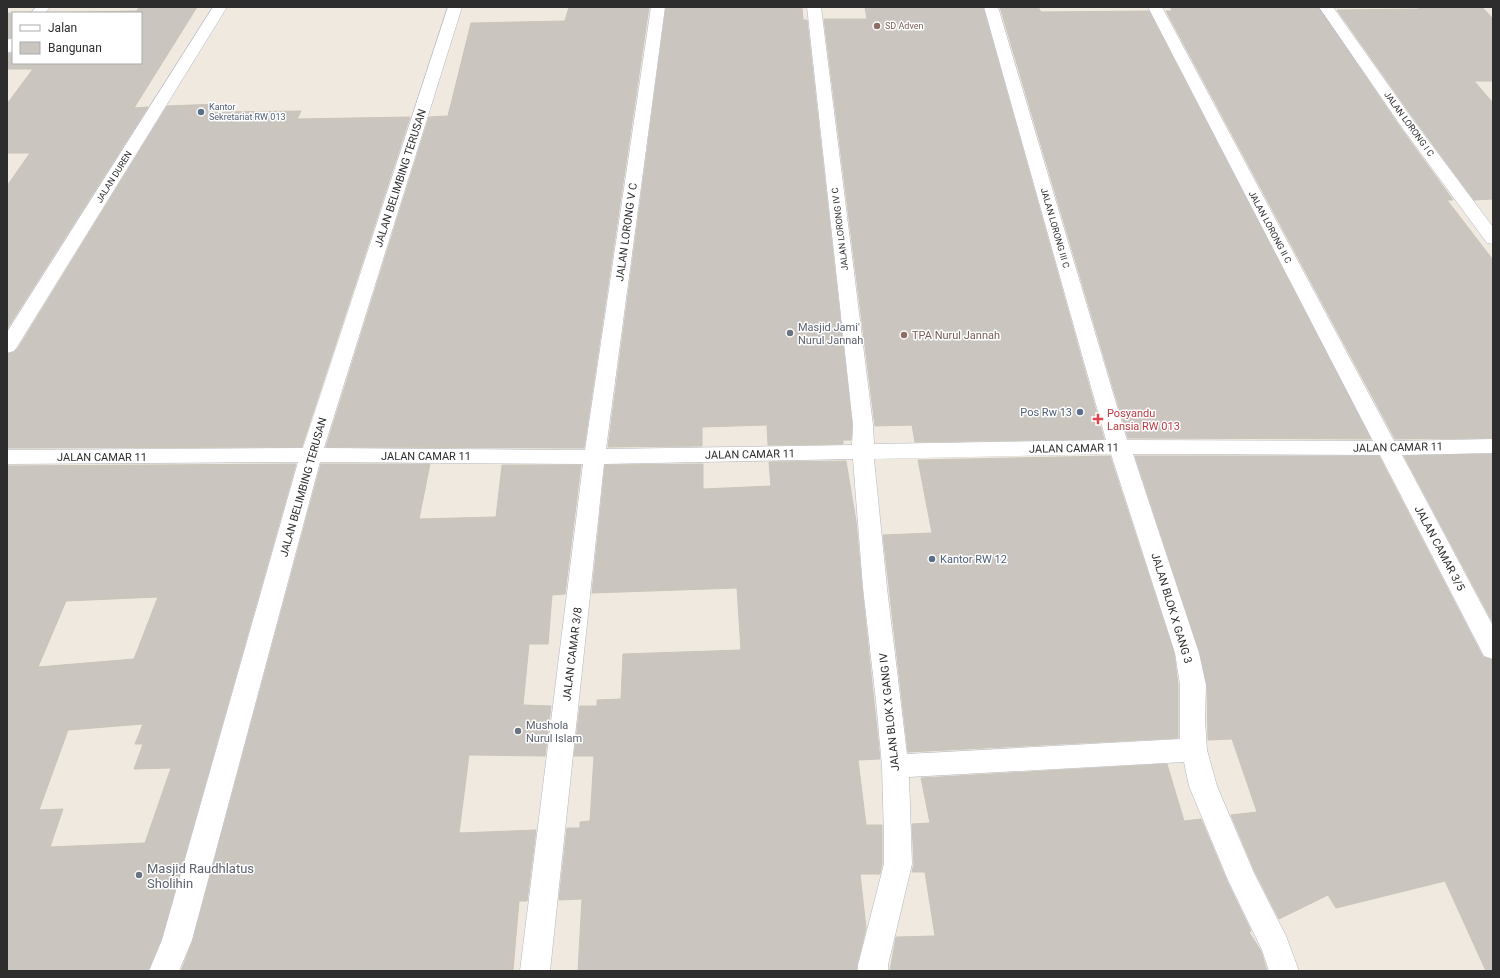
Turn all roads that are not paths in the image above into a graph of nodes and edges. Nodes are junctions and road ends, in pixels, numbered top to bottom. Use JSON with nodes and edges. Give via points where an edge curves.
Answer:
{"nodes":[{"id":1,"x":220,"y":7,"type":"edge"},
{"id":2,"x":455,"y":7,"type":"edge"},
{"id":3,"x":658,"y":7,"type":"edge"},
{"id":4,"x":814,"y":7,"type":"edge"},
{"id":5,"x":991,"y":7,"type":"edge"},
{"id":6,"x":1155,"y":7,"type":"edge"},
{"id":7,"x":1326,"y":7,"type":"edge"},
{"id":8,"x":1493,"y":239,"type":"edge"},
{"id":9,"x":7,"y":347,"type":"edge"},
{"id":10,"x":1493,"y":446,"type":"edge"},
{"id":11,"x":1120,"y":447,"type":"junction"},
{"id":12,"x":1386,"y":448,"type":"junction"},
{"id":13,"x":863,"y":452,"type":"junction"},
{"id":14,"x":311,"y":455,"type":"junction"},
{"id":15,"x":7,"y":457,"type":"edge"},
{"id":16,"x":596,"y":457,"type":"junction"},
{"id":17,"x":1493,"y":649,"type":"edge"},
{"id":18,"x":1194,"y":750,"type":"junction"},
{"id":19,"x":895,"y":766,"type":"junction"},
{"id":20,"x":164,"y":971,"type":"edge"},
{"id":21,"x":536,"y":971,"type":"edge"},
{"id":22,"x":873,"y":971,"type":"edge"},
{"id":23,"x":1284,"y":971,"type":"edge"}],
"edges":[{"from":1,"to":9,"type":"street","name":"JALAN DUREN"},
{"from":2,"to":14,"type":"street","name":"JALAN BELIMBING TERUSAN"},
{"from":3,"to":16,"type":"street","name":"JALAN LORONG V C"},
{"from":4,"to":13,"type":"street","name":"JALAN LORONG IV C","via":[[863,425]]},
{"from":5,"to":11,"type":"street","name":"JALAN LORONG III C"},
{"from":6,"to":12,"type":"street","name":"JALAN LORONG II C"},
{"from":7,"to":8,"type":"street","name":"JALAN LORONG I C","via":[[1407,123]]},
{"from":10,"to":12,"type":"street","name":"JALAN CAMAR 11"},
{"from":11,"to":12,"type":"street","name":"JALAN CAMAR 11"},
{"from":11,"to":13,"type":"street","name":"JALAN CAMAR 11"},
{"from":11,"to":18,"type":"street","name":"JALAN BLOK X GANG 3","via":[[1187,653],[1193,685]]},
{"from":12,"to":17,"type":"street","name":"JALAN CAMAR 3/5"},
{"from":13,"to":16,"type":"street","name":"JALAN CAMAR 11"},
{"from":13,"to":19,"type":"street","name":"JALAN BLOK X GANG IV"},
{"from":14,"to":15,"type":"street","name":"JALAN CAMAR 11"},
{"from":14,"to":16,"type":"street","name":"JALAN CAMAR 11"},
{"from":14,"to":20,"type":"street","name":"JALAN BELIMBING TERUSAN","via":[[177,940]]},
{"from":16,"to":21,"type":"street","name":"JALAN CAMAR 3/8"},
{"from":18,"to":19,"type":"street"},
{"from":18,"to":23,"type":"street","name":"JALAN BLOK X GANG 3","via":[[1203,786]]},
{"from":19,"to":22,"type":"street","name":"JALAN BLOK X GANG IV","via":[[898,864]]}]}
